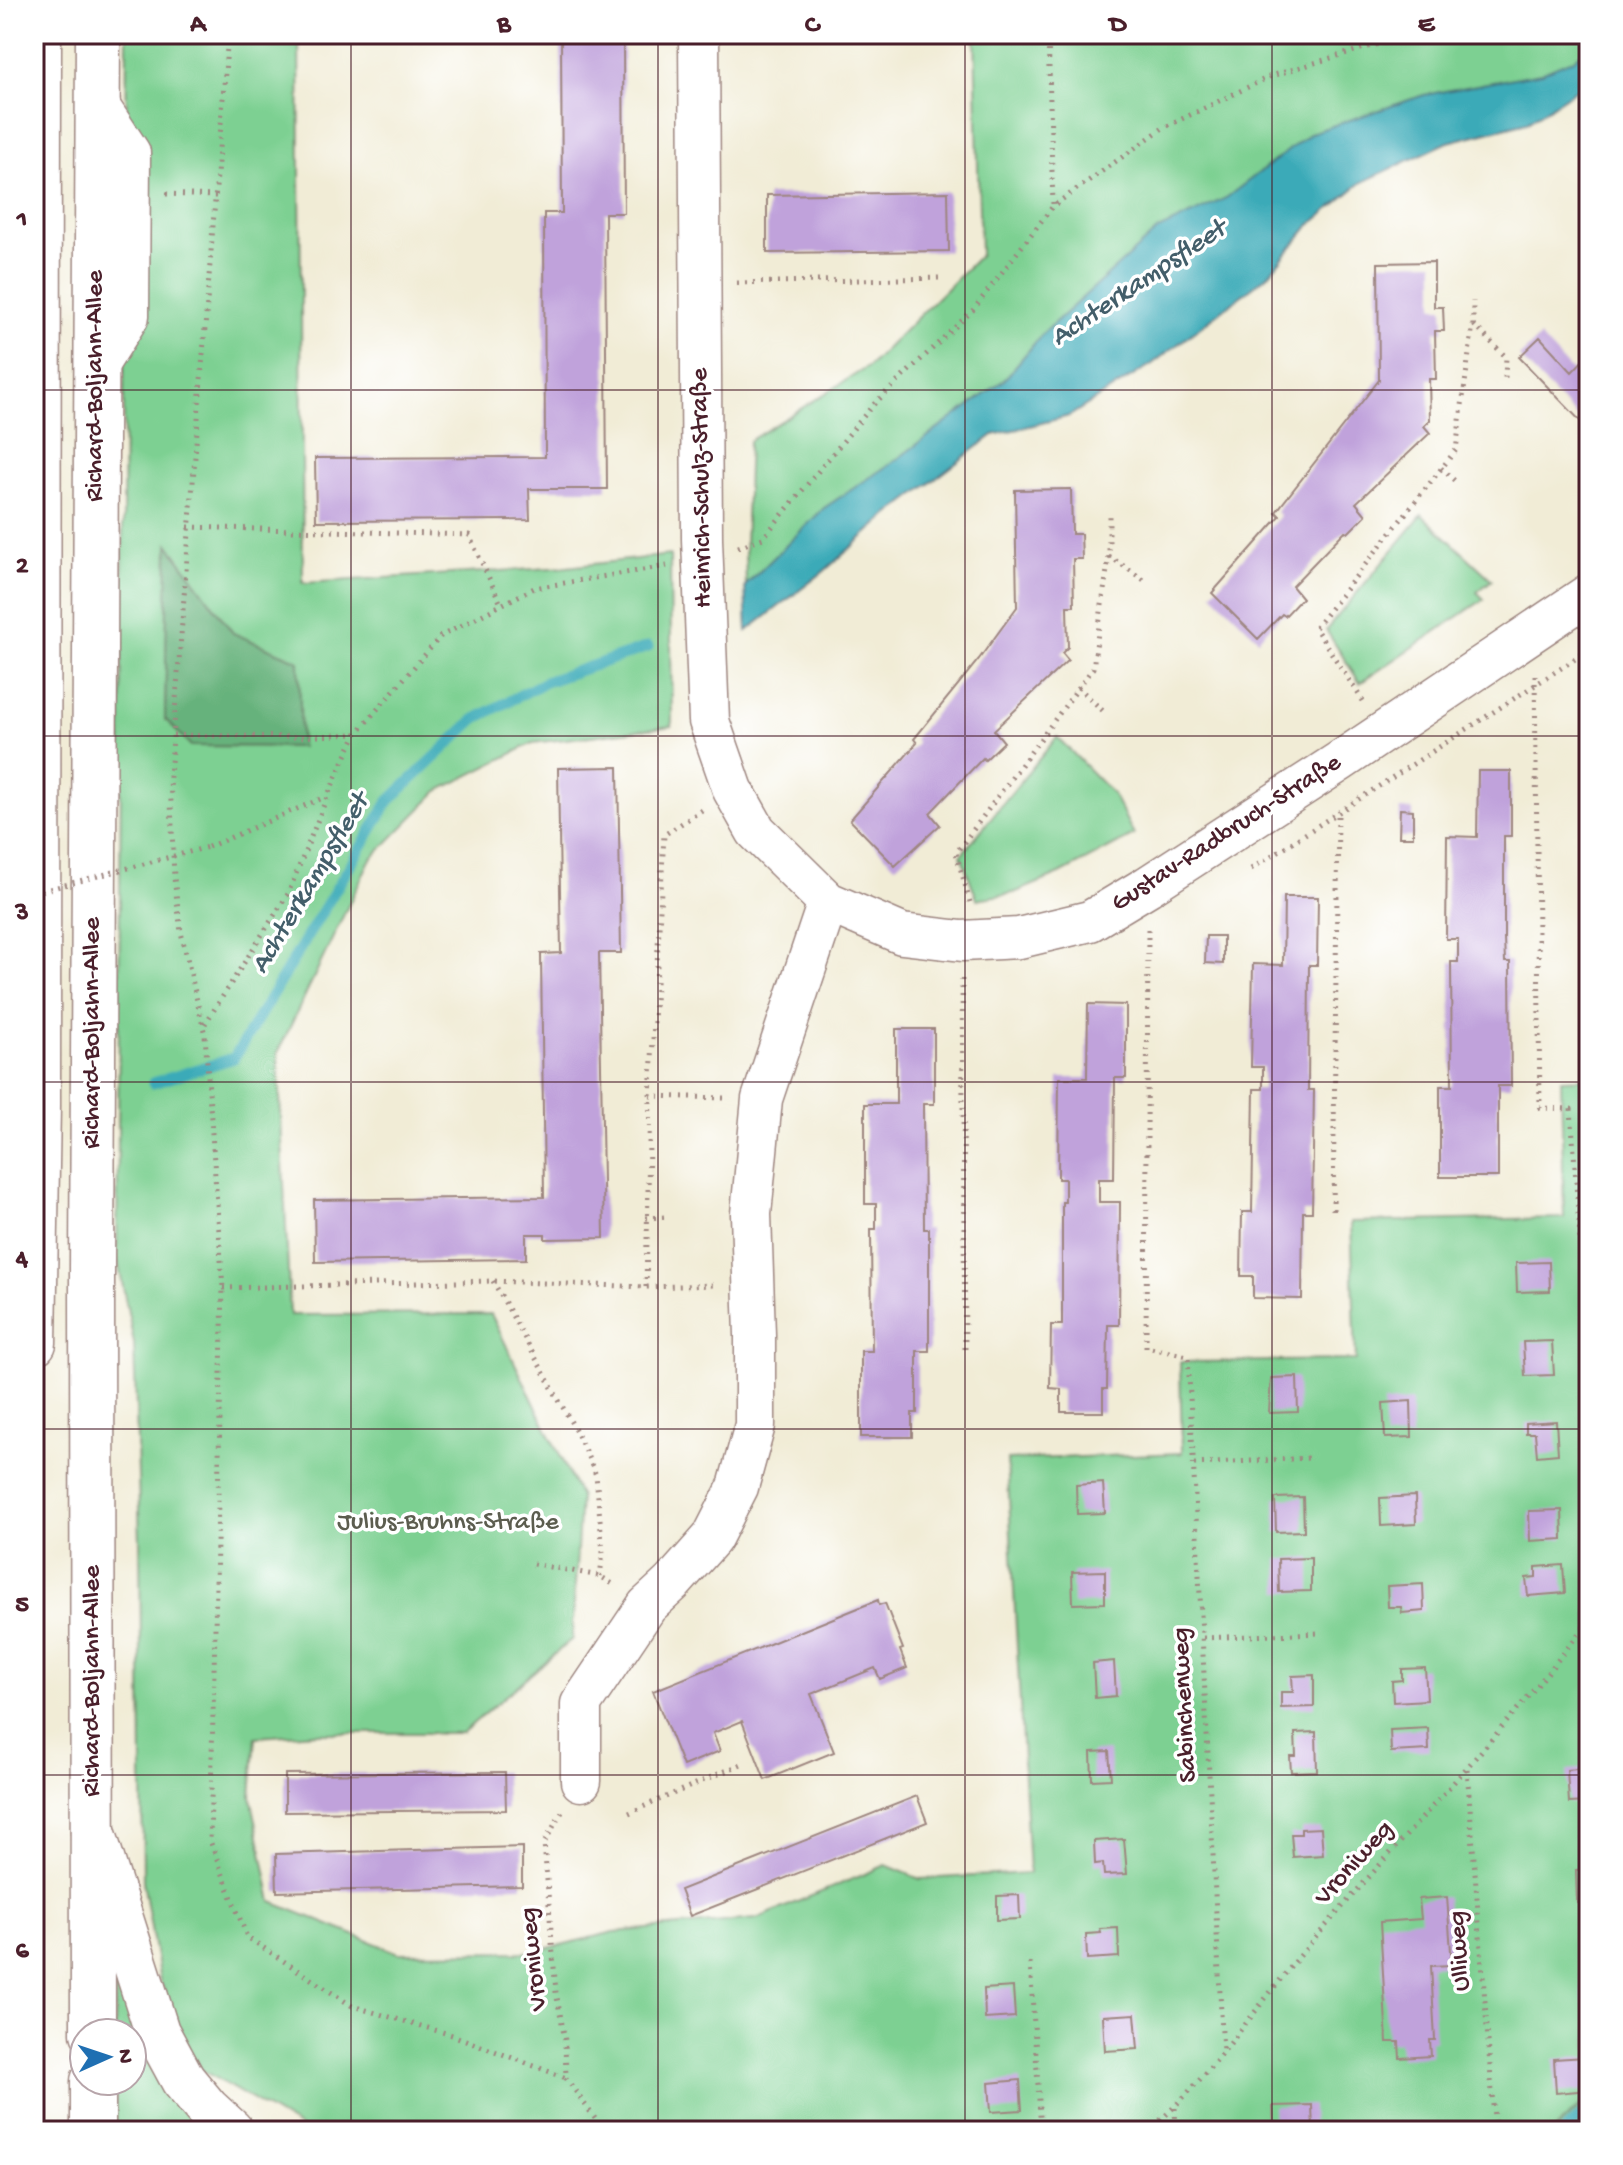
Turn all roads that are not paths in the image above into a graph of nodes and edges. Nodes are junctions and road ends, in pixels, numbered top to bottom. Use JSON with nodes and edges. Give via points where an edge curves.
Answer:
{"nodes":[{"id":1,"x":39,"y":34,"type":"edge"},
{"id":2,"x":98,"y":34,"type":"edge"},
{"id":3,"x":699,"y":34,"type":"edge"},
{"id":4,"x":97,"y":103,"type":"junction"},
{"id":5,"x":96,"y":368,"type":"junction"},
{"id":6,"x":1589,"y":594,"type":"edge"},
{"id":7,"x":828,"y":902,"type":"junction"},
{"id":8,"x":34,"y":1343,"type":"edge"},
{"id":9,"x":581,"y":1781,"type":"road end"},
{"id":10,"x":93,"y":1831,"type":"junction"},
{"id":11,"x":93,"y":2017,"type":"edge"},
{"id":12,"x":93,"y":2097,"type":"edge"},
{"id":13,"x":93,"y":2131,"type":"edge"},
{"id":14,"x":231,"y":2131,"type":"edge"}],
"edges":[{"from":1,"to":8,"type":"main road"},
{"from":2,"to":4,"type":"main road","name":"Richard-Boljahn-Allee"},
{"from":3,"to":7,"type":"street","name":"Heinrich-Schulz-Straße","via":[[702,561],[709,721],[733,790],[756,831]]},
{"from":4,"to":5,"type":"main road","name":"Richard-Boljahn-Allee"},
{"from":4,"to":5,"type":"street","via":[[130,153],[129,316]]},
{"from":5,"to":10,"type":"main road","name":"Richard-Boljahn-Allee"},
{"from":6,"to":7,"type":"street","name":"Gustav-Radbruch-Straße","via":[[1090,921],[1019,938],[962,941],[902,934]]},
{"from":7,"to":9,"type":"street","via":[[762,1099],[751,1214],[755,1425],[738,1487],[712,1538],[647,1606],[581,1704]]},
{"from":10,"to":11,"type":"main road","name":"Richard-Boljahn-Allee"},
{"from":10,"to":14,"type":"main road","via":[[157,2032],[183,2080]]},
{"from":12,"to":13,"type":"main road"}]}
